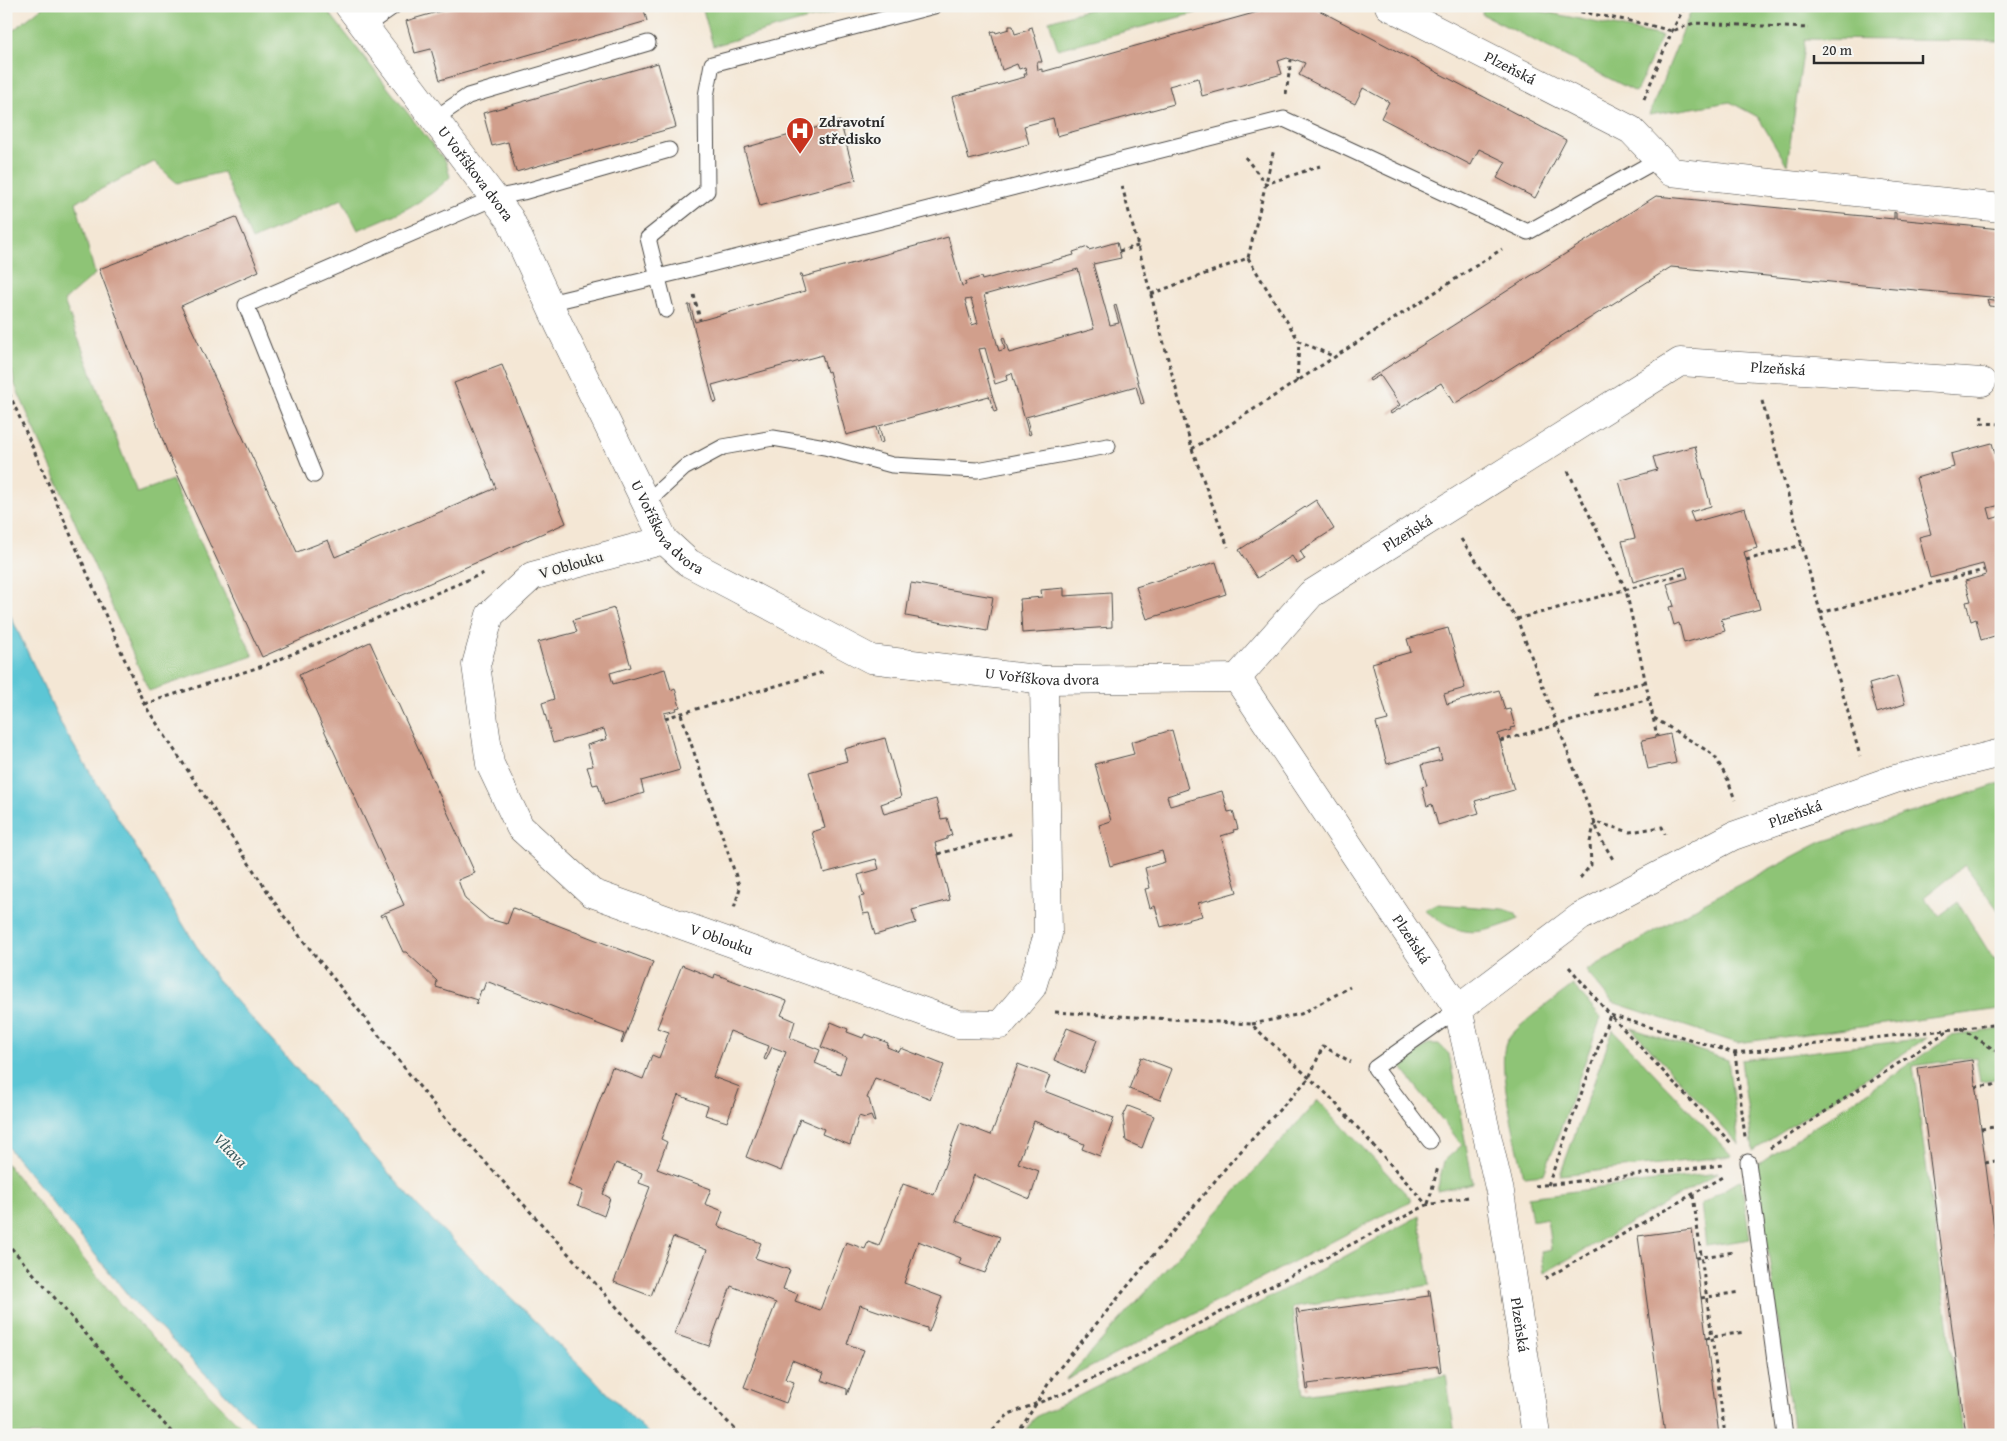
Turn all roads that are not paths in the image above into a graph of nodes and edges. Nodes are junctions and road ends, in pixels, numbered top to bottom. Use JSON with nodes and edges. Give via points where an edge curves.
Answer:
{"nodes":[{"id":1,"x":934,"y":6,"type":"edge"},
{"id":2,"x":1389,"y":6,"type":"edge"},
{"id":3,"x":392,"y":7,"type":"edge"},
{"id":4,"x":356,"y":16,"type":"edge"},
{"id":5,"x":648,"y":43,"type":"dead end"},
{"id":6,"x":434,"y":119,"type":"junction"},
{"id":7,"x":670,"y":150,"type":"dead end"},
{"id":8,"x":1659,"y":159,"type":"junction"},
{"id":9,"x":494,"y":198,"type":"junction"},
{"id":10,"x":2001,"y":208,"type":"edge"},
{"id":11,"x":658,"y":277,"type":"junction"},
{"id":12,"x":549,"y":303,"type":"junction"},
{"id":13,"x":666,"y":310,"type":"dead end"},
{"id":14,"x":1982,"y":382,"type":"dead end"},
{"id":15,"x":1108,"y":446,"type":"dead end"},
{"id":16,"x":314,"y":475,"type":"dead end"},
{"id":17,"x":646,"y":503,"type":"junction"},
{"id":18,"x":664,"y":540,"type":"junction"},
{"id":19,"x":1236,"y":678,"type":"junction"},
{"id":20,"x":1044,"y":680,"type":"junction"},
{"id":21,"x":2001,"y":753,"type":"edge"},
{"id":22,"x":1458,"y":1009,"type":"junction"},
{"id":23,"x":1430,"y":1141,"type":"road end"},
{"id":24,"x":1748,"y":1162,"type":"road end"},
{"id":25,"x":1536,"y":1435,"type":"edge"},
{"id":26,"x":1785,"y":1435,"type":"edge"}],
"edges":[{"from":1,"to":11,"type":"lane","via":[[712,64],[706,96],[707,191],[648,238]]},
{"from":2,"to":8,"type":"street","name":"Plzeňská","via":[[1631,130]]},
{"from":3,"to":4,"type":"lane"},
{"from":4,"to":6,"type":"street","name":"U Voříškova dvora"},
{"from":5,"to":6,"type":"lane","via":[[468,96]]},
{"from":6,"to":9,"type":"street","name":"U Voříškova dvora"},
{"from":7,"to":9,"type":"lane"},
{"from":8,"to":10,"type":"street","name":"Plzeňská","via":[[1671,172]]},
{"from":8,"to":11,"type":"lane","via":[[1528,232],[1282,119]]},
{"from":9,"to":12,"type":"street","name":"U Voříškova dvora","via":[[510,219]]},
{"from":9,"to":16,"type":"lane","via":[[246,305]]},
{"from":11,"to":12,"type":"lane"},
{"from":11,"to":13,"type":"lane"},
{"from":12,"to":17,"type":"street","name":"U Voříškova dvora"},
{"from":14,"to":19,"type":"street","name":"Plzeňská","via":[[1680,362],[1311,594]]},
{"from":15,"to":17,"type":"lane","via":[[977,470],[892,466],[825,447],[773,438],[722,447],[684,468]]},
{"from":17,"to":18,"type":"street","name":"U Voříškova dvora"},
{"from":18,"to":20,"type":"street","name":"U Voříškova dvora","via":[[689,563],[870,659]]},
{"from":18,"to":20,"type":"street","name":"V Oblouku","via":[[532,576],[490,615],[476,665],[490,764],[520,827],[592,893],[958,1024],[1000,1025],[1032,987],[1048,934]]},
{"from":19,"to":20,"type":"street","name":"U Voříškova dvora"},
{"from":19,"to":22,"type":"street","name":"Plzeňská"},
{"from":21,"to":22,"type":"street","name":"Plzeňská","via":[[1895,779],[1733,836],[1580,917]]},
{"from":22,"to":23,"type":"lane","via":[[1375,1068]]},
{"from":22,"to":25,"type":"street","name":"Plzeňská","via":[[1500,1192]]},
{"from":24,"to":26,"type":"lane"}]}
